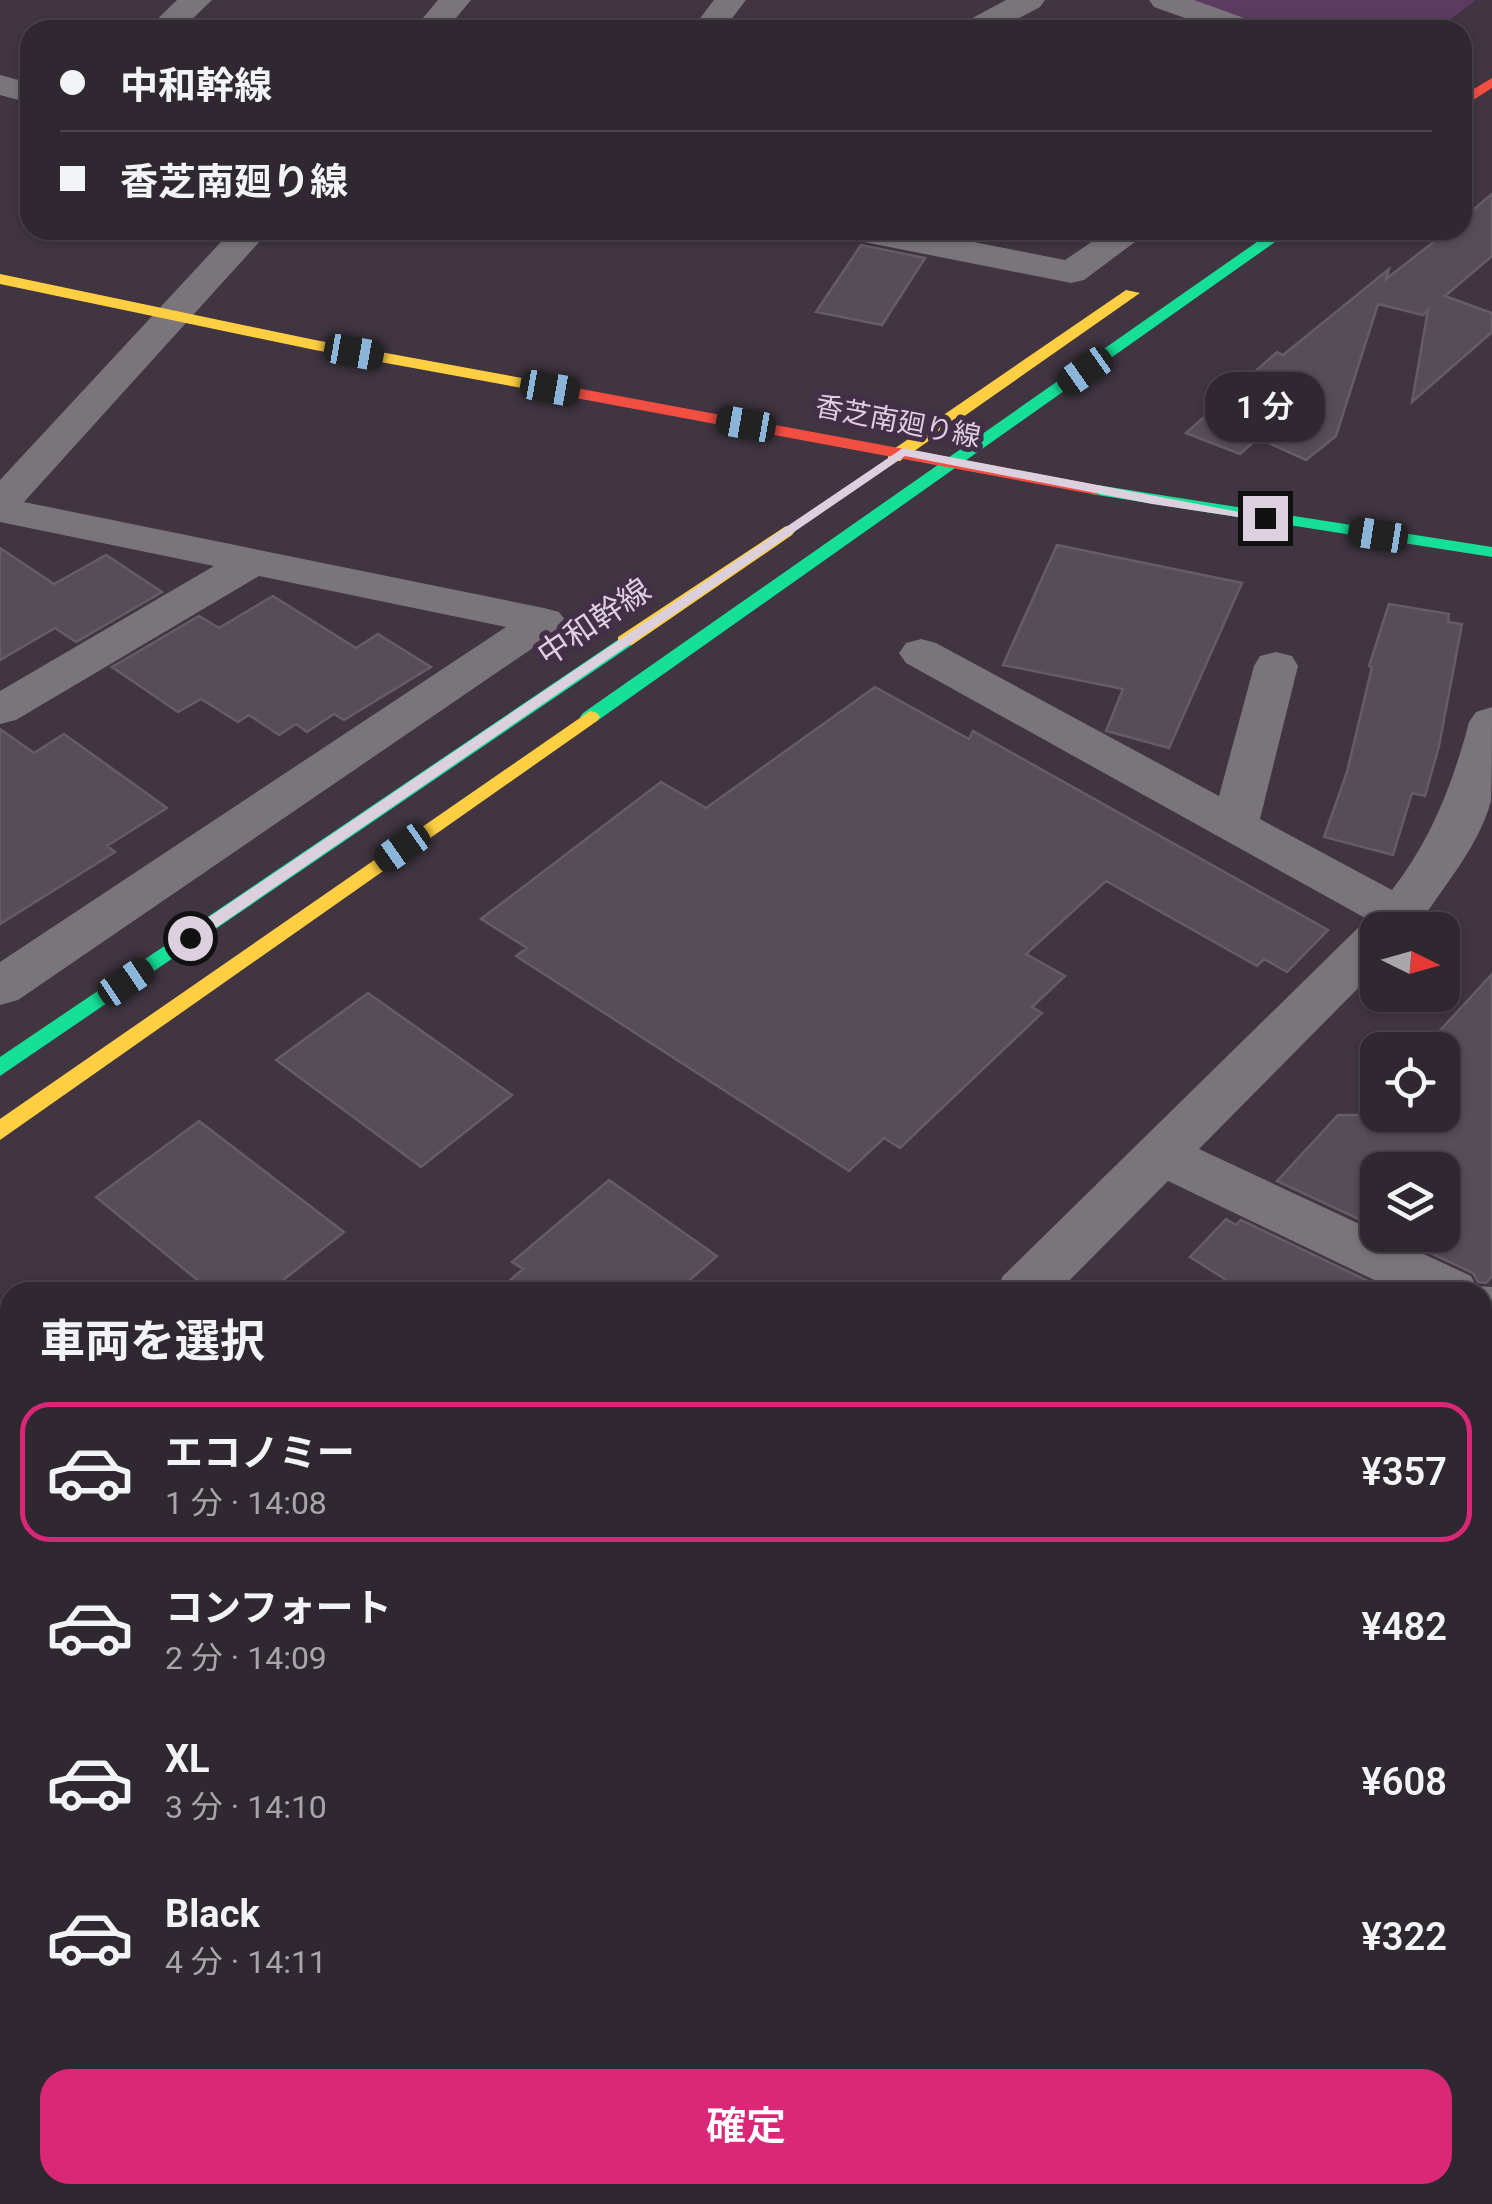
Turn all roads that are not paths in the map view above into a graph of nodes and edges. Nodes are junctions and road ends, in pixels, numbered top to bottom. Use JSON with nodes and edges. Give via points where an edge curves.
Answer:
{"nodes":[{"id":1,"x":196,"y":0,"type":"edge"},
{"id":2,"x":455,"y":0,"type":"edge"},
{"id":3,"x":730,"y":0,"type":"edge"},
{"id":4,"x":1029,"y":0,"type":"edge"},
{"id":5,"x":1164,"y":0,"type":"edge"},
{"id":6,"x":173,"y":20,"type":"edge"},
{"id":7,"x":438,"y":20,"type":"edge"},
{"id":8,"x":715,"y":20,"type":"edge"},
{"id":9,"x":992,"y":20,"type":"edge"},
{"id":10,"x":1219,"y":20,"type":"edge"},
{"id":11,"x":243,"y":240,"type":"edge"},
{"id":12,"x":910,"y":240,"type":"edge"},
{"id":13,"x":1118,"y":240,"type":"edge"},
{"id":14,"x":1270,"y":240,"type":"edge"},
{"id":15,"x":0,"y":279,"type":"edge"},
{"id":16,"x":1151,"y":280,"type":"dead end"},
{"id":17,"x":174,"y":316,"type":"junction"},
{"id":18,"x":903,"y":452,"type":"junction"},
{"id":19,"x":954,"y":462,"type":"junction"},
{"id":20,"x":870,"y":474,"type":"dead end"},
{"id":21,"x":0,"y":507,"type":"edge"},
{"id":22,"x":804,"y":519,"type":"dead end"},
{"id":23,"x":1492,"y":552,"type":"edge"},
{"id":24,"x":250,"y":563,"type":"junction"},
{"id":25,"x":922,"y":653,"type":"dead end"},
{"id":26,"x":1276,"y":666,"type":"dead end"},
{"id":27,"x":0,"y":710,"type":"edge"},
{"id":28,"x":1492,"y":722,"type":"edge"},
{"id":29,"x":1235,"y":825,"type":"junction"},
{"id":30,"x":1363,"y":912,"type":"edge"},
{"id":31,"x":1399,"y":912,"type":"edge"},
{"id":32,"x":1360,"y":955,"type":"edge"},
{"id":33,"x":0,"y":987,"type":"edge"},
{"id":34,"x":0,"y":1068,"type":"edge"},
{"id":35,"x":0,"y":1131,"type":"edge"},
{"id":36,"x":1158,"y":1153,"type":"junction"},
{"id":37,"x":1032,"y":1282,"type":"edge"},
{"id":38,"x":1430,"y":1282,"type":"edge"}],
"edges":[{"from":1,"to":6,"type":"street"},
{"from":2,"to":7,"type":"street"},
{"from":3,"to":8,"type":"street"},
{"from":4,"to":9,"type":"street"},
{"from":5,"to":10,"type":"street"},
{"from":11,"to":17,"type":"street"},
{"from":12,"to":13,"type":"street","via":[[1070,272]]},
{"from":14,"to":19,"type":"main road"},
{"from":15,"to":17,"type":"main road","name":"香芝南廻り線"},
{"from":16,"to":18,"type":"main road"},
{"from":17,"to":18,"type":"main road","name":"香芝南廻り線"},
{"from":17,"to":21,"type":"street"},
{"from":18,"to":19,"type":"main road","name":"香芝南廻り線"},
{"from":18,"to":20,"type":"main road"},
{"from":19,"to":23,"type":"main road","name":"香芝南廻り線"},
{"from":19,"to":35,"type":"main road"},
{"from":21,"to":24,"type":"street"},
{"from":22,"to":34,"type":"main road","name":"中和幹線"},
{"from":24,"to":27,"type":"street"},
{"from":24,"to":33,"type":"street","via":[[544,621]]},
{"from":25,"to":29,"type":"street"},
{"from":26,"to":29,"type":"street"},
{"from":28,"to":31,"type":"street","via":[[1484,760],[1440,860]]},
{"from":29,"to":30,"type":"street"},
{"from":32,"to":36,"type":"street"},
{"from":36,"to":37,"type":"street"},
{"from":36,"to":38,"type":"street"}]}
